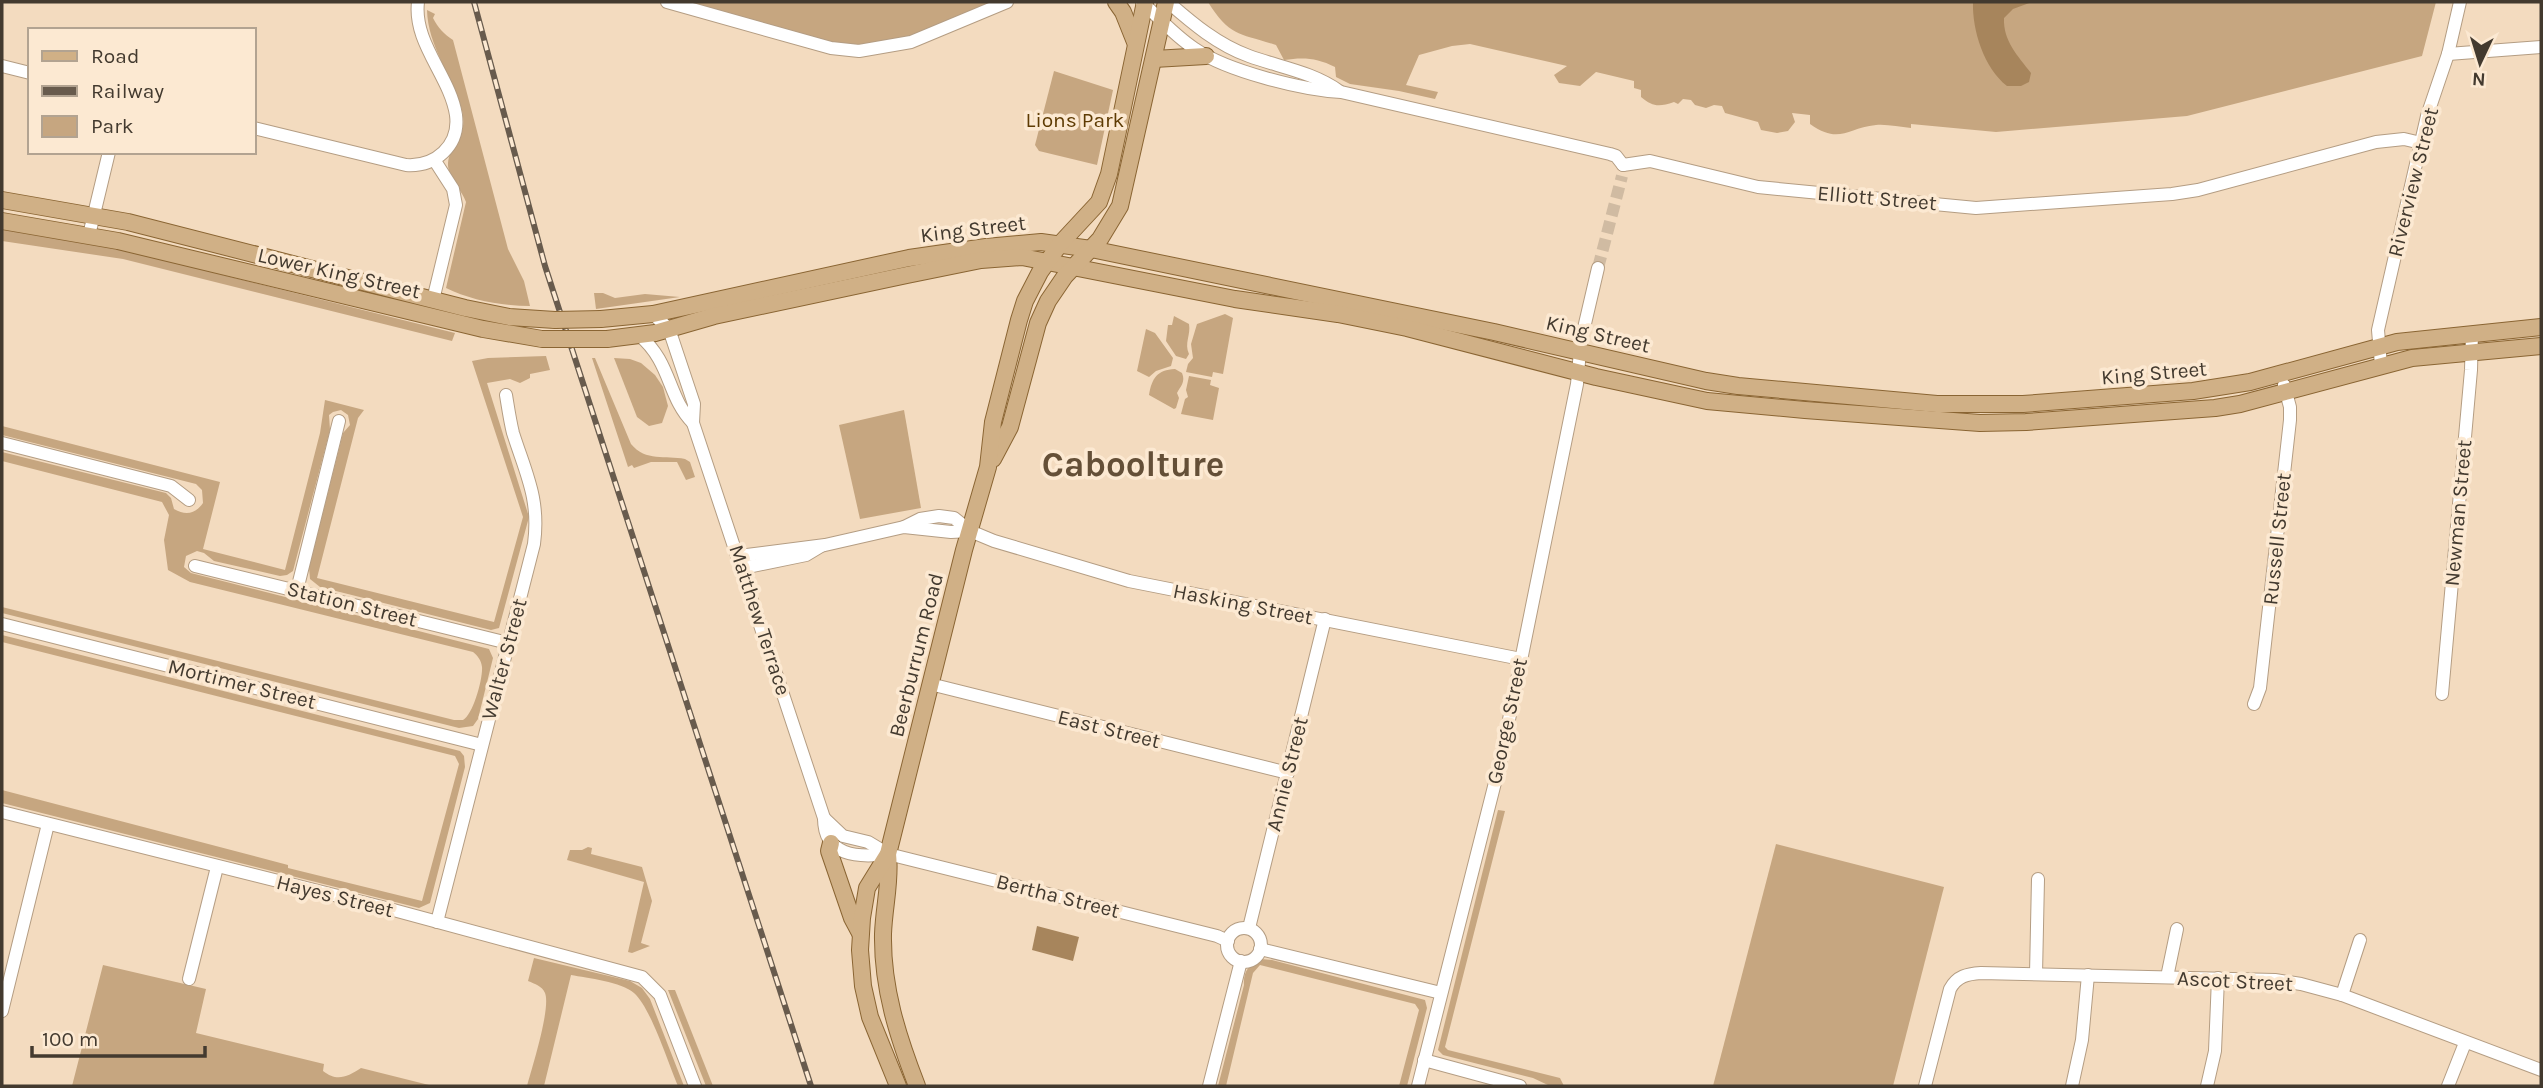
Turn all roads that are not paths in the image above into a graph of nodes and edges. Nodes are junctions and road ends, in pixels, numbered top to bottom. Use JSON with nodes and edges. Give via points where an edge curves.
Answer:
{"nodes":[{"id":1,"x":418,"y":2,"type":"edge"},
{"id":2,"x":667,"y":2,"type":"edge"},
{"id":3,"x":1007,"y":2,"type":"edge"},
{"id":4,"x":1116,"y":2,"type":"edge"},
{"id":5,"x":1143,"y":2,"type":"edge"},
{"id":6,"x":1167,"y":2,"type":"edge"},
{"id":7,"x":2460,"y":2,"type":"edge"},
{"id":8,"x":1162,"y":22,"type":"junction"},
{"id":9,"x":1135,"y":42,"type":"junction"},
{"id":10,"x":2541,"y":47,"type":"edge"},
{"id":11,"x":2448,"y":54,"type":"junction"},
{"id":12,"x":1206,"y":56,"type":"junction"},
{"id":13,"x":1153,"y":60,"type":"junction"},
{"id":14,"x":2,"y":66,"type":"edge"},
{"id":15,"x":28,"y":72,"type":"edge"},
{"id":16,"x":1341,"y":92,"type":"junction"},
{"id":17,"x":256,"y":128,"type":"edge"},
{"id":18,"x":2421,"y":143,"type":"junction"},
{"id":19,"x":108,"y":154,"type":"edge"},
{"id":20,"x":435,"y":161,"type":"junction"},
{"id":21,"x":2,"y":200,"type":"edge"},
{"id":22,"x":93,"y":215,"type":"junction"},
{"id":23,"x":2,"y":221,"type":"edge"},
{"id":24,"x":89,"y":235,"type":"junction"},
{"id":25,"x":1060,"y":244,"type":"junction"},
{"id":26,"x":1091,"y":249,"type":"junction"},
{"id":27,"x":1048,"y":261,"type":"junction"},
{"id":28,"x":1075,"y":266,"type":"junction"},
{"id":29,"x":1598,"y":268,"type":"tunnel mouth"},
{"id":30,"x":433,"y":300,"type":"junction"},
{"id":31,"x":653,"y":314,"type":"junction"},
{"id":32,"x":2541,"y":327,"type":"edge"},
{"id":33,"x":669,"y":329,"type":"junction"},
{"id":34,"x":2472,"y":333,"type":"junction"},
{"id":35,"x":639,"y":335,"type":"junction"},
{"id":36,"x":1581,"y":339,"type":"junction"},
{"id":37,"x":2378,"y":346,"type":"junction"},
{"id":38,"x":2541,"y":346,"type":"edge"},
{"id":39,"x":2471,"y":352,"type":"junction"},
{"id":40,"x":2381,"y":365,"type":"junction"},
{"id":41,"x":1578,"y":372,"type":"junction"},
{"id":42,"x":2280,"y":374,"type":"junction"},
{"id":43,"x":2286,"y":391,"type":"junction"},
{"id":44,"x":506,"y":395,"type":"dead end"},
{"id":45,"x":340,"y":421,"type":"dead end"},
{"id":46,"x":693,"y":424,"type":"junction"},
{"id":47,"x":2,"y":443,"type":"edge"},
{"id":48,"x":988,"y":467,"type":"junction"},
{"id":49,"x":189,"y":500,"type":"dead end"},
{"id":50,"x":970,"y":531,"type":"junction"},
{"id":51,"x":741,"y":562,"type":"junction"},
{"id":52,"x":195,"y":566,"type":"dead end"},
{"id":53,"x":297,"y":590,"type":"junction"},
{"id":54,"x":1325,"y":619,"type":"junction"},
{"id":55,"x":2,"y":624,"type":"edge"},
{"id":56,"x":508,"y":643,"type":"junction"},
{"id":57,"x":1521,"y":659,"type":"junction"},
{"id":58,"x":930,"y":684,"type":"junction"},
{"id":59,"x":2442,"y":694,"type":"dead end"},
{"id":60,"x":2254,"y":704,"type":"dead end"},
{"id":61,"x":482,"y":745,"type":"junction"},
{"id":62,"x":1288,"y":773,"type":"junction"},
{"id":63,"x":2,"y":812,"type":"edge"},
{"id":64,"x":824,"y":818,"type":"junction"},
{"id":65,"x":48,"y":824,"type":"junction"},
{"id":66,"x":831,"y":843,"type":"junction"},
{"id":67,"x":888,"y":853,"type":"junction"},
{"id":68,"x":217,"y":867,"type":"junction"},
{"id":69,"x":2038,"y":879,"type":"dead end"},
{"id":70,"x":437,"y":922,"type":"junction"},
{"id":71,"x":1249,"y":928,"type":"junction"},
{"id":72,"x":2177,"y":929,"type":"dead end"},
{"id":73,"x":860,"y":933,"type":"junction"},
{"id":74,"x":2360,"y":940,"type":"dead end"},
{"id":75,"x":1228,"y":941,"type":"junction"},
{"id":76,"x":1260,"y":949,"type":"junction"},
{"id":77,"x":1241,"y":961,"type":"junction"},
{"id":78,"x":2036,"y":974,"type":"junction"},
{"id":79,"x":2088,"y":975,"type":"junction"},
{"id":80,"x":2167,"y":977,"type":"junction"},
{"id":81,"x":2218,"y":978,"type":"junction"},
{"id":82,"x":189,"y":979,"type":"dead end"},
{"id":83,"x":1441,"y":993,"type":"junction"},
{"id":84,"x":2342,"y":995,"type":"junction"},
{"id":85,"x":2,"y":1011,"type":"edge"},
{"id":86,"x":2465,"y":1043,"type":"junction"},
{"id":87,"x":1424,"y":1060,"type":"junction"},
{"id":88,"x":2541,"y":1070,"type":"edge"},
{"id":89,"x":695,"y":1086,"type":"edge"},
{"id":90,"x":898,"y":1086,"type":"edge"},
{"id":91,"x":917,"y":1086,"type":"edge"},
{"id":92,"x":1209,"y":1086,"type":"edge"},
{"id":93,"x":1418,"y":1086,"type":"edge"},
{"id":94,"x":1520,"y":1086,"type":"edge"},
{"id":95,"x":1925,"y":1086,"type":"edge"},
{"id":96,"x":2072,"y":1086,"type":"edge"},
{"id":97,"x":2207,"y":1086,"type":"edge"},
{"id":98,"x":2448,"y":1086,"type":"edge"}],
"edges":[{"from":1,"to":20,"type":"street","via":[[416,16],[422,35],[456,116],[450,144]]},
{"from":2,"to":3,"type":"street","via":[[831,48],[859,51],[911,42]]},
{"from":4,"to":9,"type":"main road"},
{"from":5,"to":8,"type":"street","name":"Elliott Street"},
{"from":5,"to":9,"type":"main road","name":"Beerburrum Road"},
{"from":6,"to":8,"type":"main road","name":"Beerburrum Road"},
{"from":6,"to":16,"type":"street","name":"Elliott Street","via":[[1231,48],[1324,80]]},
{"from":7,"to":11,"type":"street","name":"Riverview Street"},
{"from":8,"to":12,"type":"street","name":"Elliott Street"},
{"from":8,"to":13,"type":"main road","name":"Beerburrum Road"},
{"from":9,"to":25,"type":"main road","name":"Beerburrum Road","via":[[1101,199]]},
{"from":10,"to":11,"type":"street"},
{"from":11,"to":18,"type":"street","name":"Riverview Street"},
{"from":12,"to":13,"type":"main road"},
{"from":12,"to":16,"type":"street","name":"Elliott Street","via":[[1320,91]]},
{"from":13,"to":26,"type":"main road","name":"Beerburrum Road","via":[[1123,198],[1110,226]]},
{"from":14,"to":15,"type":"street"},
{"from":16,"to":18,"type":"street","name":"Elliott Street","via":[[1610,154],[1616,156],[1623,171],[1650,161],[1758,187],[1988,207],[2185,192],[2376,142],[2404,139]]},
{"from":17,"to":20,"type":"street","via":[[406,165]]},
{"from":18,"to":37,"type":"street","name":"Riverview Street"},
{"from":19,"to":22,"type":"street"},
{"from":20,"to":30,"type":"street","via":[[453,189],[456,205]]},
{"from":21,"to":22,"type":"main road","name":"Lower King Street"},
{"from":22,"to":24,"type":"street"},
{"from":22,"to":30,"type":"main road","name":"Lower King Street"},
{"from":23,"to":24,"type":"main road","name":"Lower King Street"},
{"from":24,"to":35,"type":"main road","name":"Lower King Street","bridge":true,"via":[[483,329],[542,339]]},
{"from":25,"to":26,"type":"main road","name":"King Street"},
{"from":25,"to":27,"type":"main road","name":"Beerburrum Road"},
{"from":25,"to":31,"type":"main road","name":"King Street","via":[[1008,244],[909,258]]},
{"from":26,"to":28,"type":"main road","name":"Beerburrum Road"},
{"from":26,"to":36,"type":"main road","name":"King Street","via":[[1450,322]]},
{"from":27,"to":28,"type":"main road","name":"King Street"},
{"from":27,"to":33,"type":"main road","name":"King Street","via":[[1022,257],[981,260],[734,311]]},
{"from":27,"to":48,"type":"main road","name":"Beerburrum Road","via":[[1018,320],[993,422]]},
{"from":28,"to":41,"type":"main road","name":"King Street","via":[[1407,328]]},
{"from":28,"to":48,"type":"main road","name":"Beerburrum Road","via":[[1057,287],[1038,323],[1010,428]]},
{"from":29,"to":36,"type":"street","name":"George Street"},
{"from":30,"to":31,"type":"main road","name":"Lower King Street","bridge":true,"via":[[536,319]]},
{"from":31,"to":33,"type":"street","name":"Matthew Terrace"},
{"from":32,"to":34,"type":"main road","name":"King Street"},
{"from":33,"to":35,"type":"main road","name":"Lower King Street"},
{"from":33,"to":46,"type":"street","name":"Matthew Terrace","via":[[694,404]]},
{"from":34,"to":37,"type":"main road","name":"King Street"},
{"from":34,"to":39,"type":"street","name":"Newman Street"},
{"from":35,"to":46,"type":"street","name":"Matthew Terrace","via":[[662,363],[680,410]]},
{"from":36,"to":41,"type":"street","name":"George Street"},
{"from":36,"to":42,"type":"main road","name":"King Street","via":[[1721,384],[1962,405],[2193,391]]},
{"from":37,"to":40,"type":"street","name":"Riverview Street"},
{"from":37,"to":42,"type":"main road","name":"King Street"},
{"from":38,"to":39,"type":"main road","name":"King Street"},
{"from":39,"to":40,"type":"main road","name":"King Street"},
{"from":39,"to":59,"type":"street","name":"Newman Street"},
{"from":40,"to":43,"type":"main road","name":"King Street"},
{"from":41,"to":43,"type":"main road","name":"King Street","via":[[1707,401],[1980,423],[2215,408]]},
{"from":41,"to":57,"type":"street","name":"George Street"},
{"from":42,"to":43,"type":"street","name":"Russell Street"},
{"from":43,"to":60,"type":"street","name":"Russell Street","via":[[2290,420],[2260,688]]},
{"from":44,"to":56,"type":"street","name":"Walter Street","via":[[537,510],[534,544]]},
{"from":45,"to":53,"type":"street"},
{"from":46,"to":51,"type":"street","name":"Matthew Terrace"},
{"from":47,"to":49,"type":"street","via":[[170,486]]},
{"from":48,"to":50,"type":"main road","name":"Beerburrum Road"},
{"from":50,"to":51,"type":"street","via":[[904,527],[825,544],[806,555]]},
{"from":50,"to":54,"type":"street","name":"Hasking Street","via":[[1129,582]]},
{"from":50,"to":58,"type":"main road","name":"Beerburrum Road"},
{"from":51,"to":64,"type":"street","name":"Matthew Terrace"},
{"from":52,"to":53,"type":"street","name":"Station Street"},
{"from":53,"to":56,"type":"street","name":"Station Street"},
{"from":54,"to":57,"type":"street","name":"Hasking Street"},
{"from":54,"to":62,"type":"street","name":"Annie Street"},
{"from":55,"to":61,"type":"street","name":"Mortimer Street"},
{"from":56,"to":61,"type":"street","name":"Walter Street"},
{"from":57,"to":83,"type":"street","name":"George Street"},
{"from":58,"to":62,"type":"street","name":"East Street"},
{"from":58,"to":67,"type":"main road","name":"Beerburrum Road"},
{"from":61,"to":70,"type":"street","name":"Walter Street"},
{"from":62,"to":71,"type":"street","name":"Annie Street"},
{"from":63,"to":65,"type":"street","name":"Hayes Street"},
{"from":64,"to":66,"type":"street","name":"Matthew Terrace","via":[[824,832]]},
{"from":64,"to":67,"type":"street","via":[[838,834]]},
{"from":65,"to":68,"type":"street","name":"Hayes Street"},
{"from":65,"to":85,"type":"street"},
{"from":66,"to":67,"type":"street","via":[[865,856]]},
{"from":66,"to":73,"type":"main road"},
{"from":67,"to":73,"type":"main road","name":"Beerburrum Road","via":[[867,888]]},
{"from":67,"to":75,"type":"street","name":"Bertha Street"},
{"from":67,"to":91,"type":"main road","name":"Beerburrum Road","via":[[883,934],[886,979],[896,1028]]},
{"from":68,"to":70,"type":"street","name":"Hayes Street"},
{"from":68,"to":82,"type":"street"},
{"from":69,"to":78,"type":"street"},
{"from":70,"to":89,"type":"street","name":"Hayes Street","via":[[642,977],[660,995]]},
{"from":71,"to":75,"type":"street","via":[[1236,930]]},
{"from":71,"to":76,"type":"street","via":[[1260,939]]},
{"from":72,"to":80,"type":"street"},
{"from":73,"to":90,"type":"main road","name":"Beerburrum Road","via":[[866,1001]]},
{"from":74,"to":84,"type":"street"},
{"from":75,"to":77,"type":"street","via":[[1230,954]]},
{"from":76,"to":77,"type":"street","via":[[1255,957]]},
{"from":76,"to":83,"type":"street"},
{"from":77,"to":92,"type":"street"},
{"from":78,"to":79,"type":"street","name":"Ascot Street"},
{"from":78,"to":95,"type":"street","name":"Ascot Street","via":[[1981,973],[1957,979],[1950,989]]},
{"from":79,"to":80,"type":"street","name":"Ascot Street"},
{"from":79,"to":96,"type":"street"},
{"from":80,"to":81,"type":"street","name":"Ascot Street"},
{"from":81,"to":84,"type":"street","name":"Ascot Street","via":[[2275,980]]},
{"from":81,"to":97,"type":"street","via":[[2215,1051]]},
{"from":83,"to":87,"type":"street","name":"George Street"},
{"from":84,"to":86,"type":"street","name":"Ascot Street"},
{"from":86,"to":88,"type":"street","name":"Ascot Street"},
{"from":86,"to":98,"type":"street"},
{"from":87,"to":93,"type":"street","name":"George Street"},
{"from":87,"to":94,"type":"street"}]}
